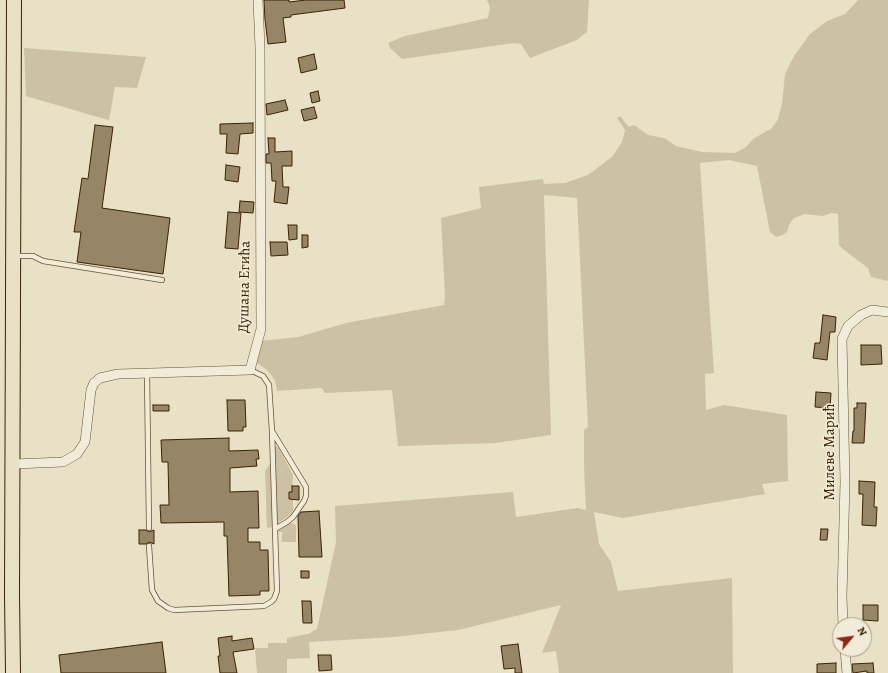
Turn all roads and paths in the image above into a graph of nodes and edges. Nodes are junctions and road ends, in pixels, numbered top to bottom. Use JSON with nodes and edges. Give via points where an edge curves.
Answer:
{"nodes":[{"id":1,"x":14,"y":0,"type":"edge"},
{"id":2,"x":258,"y":0,"type":"edge"},
{"id":3,"x":14,"y":256,"type":"junction"},
{"id":4,"x":162,"y":280,"type":"dead end"},
{"id":5,"x":888,"y":312,"type":"edge"},
{"id":6,"x":250,"y":370,"type":"junction"},
{"id":7,"x":147,"y":373,"type":"junction"},
{"id":8,"x":272,"y":431,"type":"junction"},
{"id":9,"x":14,"y":464,"type":"junction"},
{"id":10,"x":149,"y":528,"type":"dead end"},
{"id":11,"x":274,"y":529,"type":"junction"},
{"id":12,"x":149,"y":546,"type":"dead end"},
{"id":13,"x":843,"y":617,"type":"edge"},
{"id":14,"x":846,"y":657,"type":"edge"},
{"id":15,"x":14,"y":673,"type":"edge"},
{"id":16,"x":847,"y":673,"type":"edge"}],
"edges":[{"from":1,"to":3,"type":"main road"},
{"from":2,"to":6,"type":"street","name":"Душана Егића","via":[[261,329]]},
{"from":3,"to":4,"type":"lane","via":[[33,256],[43,261]]},
{"from":3,"to":9,"type":"main road"},
{"from":5,"to":13,"type":"street","name":"Милеве Мaрић","via":[[872,310],[861,315],[848,326],[842,338],[845,482]]},
{"from":6,"to":7,"type":"street"},
{"from":6,"to":8,"type":"lane","via":[[263,376],[269,385]]},
{"from":7,"to":9,"type":"street","via":[[108,375],[94,383],[84,442],[81,450],[72,458],[63,462]]},
{"from":7,"to":10,"type":"lane"},
{"from":8,"to":11,"type":"lane"},
{"from":8,"to":11,"type":"lane","via":[[306,487],[304,501],[293,517]]},
{"from":9,"to":15,"type":"main road"},
{"from":11,"to":12,"type":"lane","via":[[277,591],[271,602],[260,607],[174,610],[162,605],[152,590]]},
{"from":14,"to":16,"type":"street"}]}
